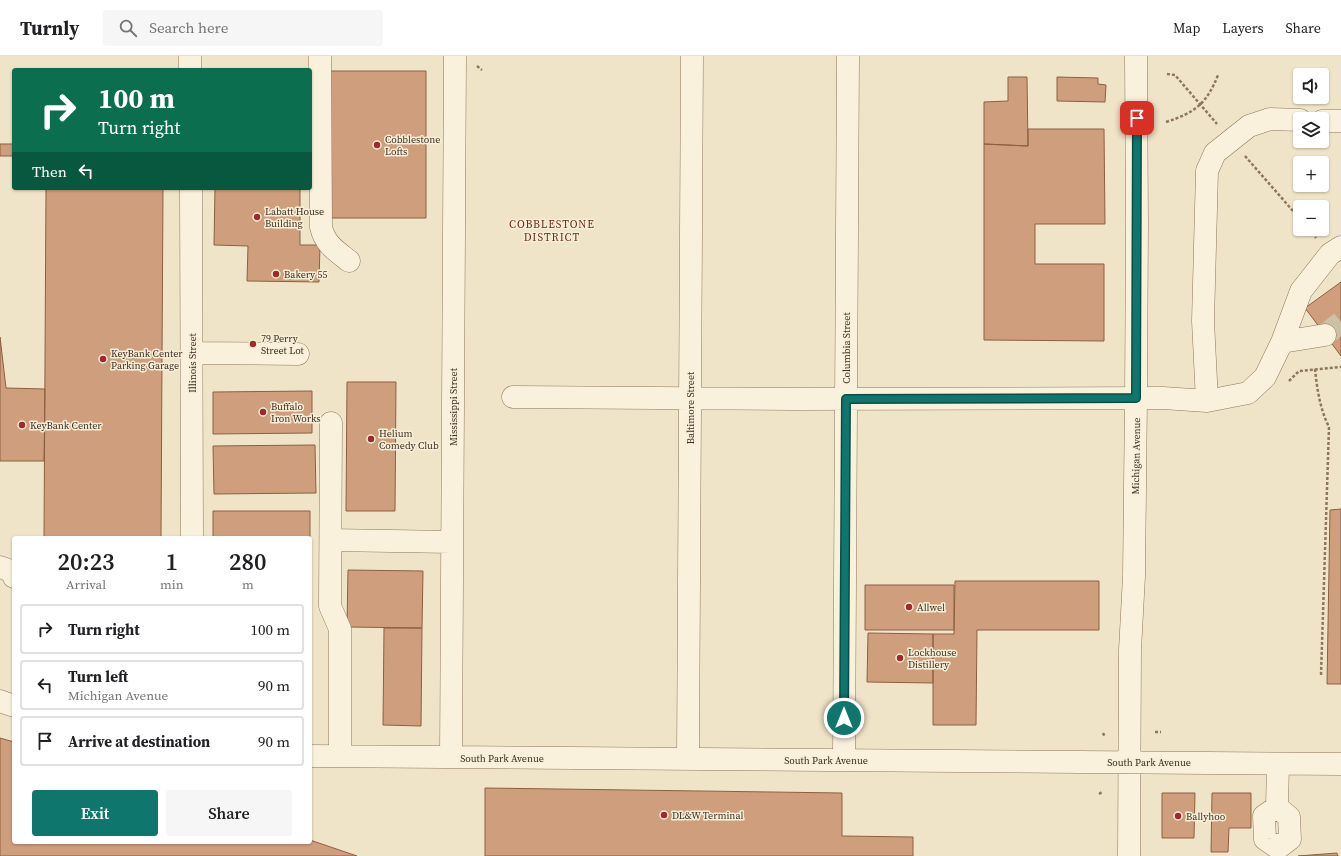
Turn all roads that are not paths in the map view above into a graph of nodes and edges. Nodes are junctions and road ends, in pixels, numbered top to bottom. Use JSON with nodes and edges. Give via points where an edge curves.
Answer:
{"nodes":[{"id":1,"x":190,"y":56,"type":"edge"},
{"id":2,"x":320,"y":56,"type":"edge"},
{"id":3,"x":455,"y":56,"type":"edge"},
{"id":4,"x":692,"y":56,"type":"edge"},
{"id":5,"x":848,"y":56,"type":"edge"},
{"id":6,"x":1136,"y":56,"type":"edge"},
{"id":7,"x":190,"y":68,"type":"edge"},
{"id":8,"x":1293,"y":120,"type":"edge"},
{"id":9,"x":1329,"y":121,"type":"edge"},
{"id":10,"x":1341,"y":121,"type":"edge"},
{"id":11,"x":191,"y":190,"type":"edge"},
{"id":12,"x":1341,"y":247,"type":"edge"},
{"id":13,"x":348,"y":261,"type":"dead end"},
{"id":14,"x":1325,"y":335,"type":"tunnel mouth"},
{"id":15,"x":1282,"y":342,"type":"junction"},
{"id":16,"x":192,"y":353,"type":"junction"},
{"id":17,"x":298,"y":354,"type":"dead end"},
{"id":18,"x":512,"y":397,"type":"dead end"},
{"id":19,"x":690,"y":398,"type":"junction"},
{"id":20,"x":1136,"y":398,"type":"junction"},
{"id":21,"x":846,"y":399,"type":"junction"},
{"id":22,"x":1207,"y":401,"type":"junction"},
{"id":23,"x":331,"y":423,"type":"dead end"},
{"id":24,"x":192,"y":536,"type":"edge"},
{"id":25,"x":331,"y":540,"type":"junction"},
{"id":26,"x":452,"y":542,"type":"junction"},
{"id":27,"x":0,"y":567,"type":"edge"},
{"id":28,"x":12,"y":573,"type":"edge"},
{"id":29,"x":0,"y":700,"type":"edge"},
{"id":30,"x":12,"y":705,"type":"edge"},
{"id":31,"x":312,"y":756,"type":"edge"},
{"id":32,"x":340,"y":756,"type":"junction"},
{"id":33,"x":451,"y":757,"type":"junction"},
{"id":34,"x":688,"y":759,"type":"junction"},
{"id":35,"x":844,"y":760,"type":"junction"},
{"id":36,"x":1130,"y":762,"type":"junction"},
{"id":37,"x":1278,"y":764,"type":"junction"},
{"id":38,"x":1341,"y":764,"type":"edge"},
{"id":39,"x":1278,"y":852,"type":"edge"},
{"id":40,"x":1130,"y":856,"type":"edge"}],
"edges":[{"from":1,"to":7,"type":"street"},
{"from":2,"to":13,"type":"street","via":[[321,227],[328,244]]},
{"from":3,"to":26,"type":"street","name":"Mississippi Street"},
{"from":4,"to":19,"type":"street","name":"Baltimore Street"},
{"from":5,"to":21,"type":"street","name":"Columbia Street"},
{"from":6,"to":20,"type":"street","name":"Michigan Avenue"},
{"from":8,"to":22,"type":"street","via":[[1270,119],[1249,126],[1215,153],[1207,172],[1203,321]]},
{"from":9,"to":10,"type":"street"},
{"from":11,"to":16,"type":"street","name":"Illinois Street"},
{"from":12,"to":15,"type":"street","via":[[1330,254],[1301,291]]},
{"from":14,"to":15,"type":"street"},
{"from":15,"to":22,"type":"street","via":[[1265,377],[1248,393]]},
{"from":16,"to":17,"type":"street"},
{"from":16,"to":24,"type":"street","name":"Illinois Street"},
{"from":18,"to":19,"type":"street"},
{"from":19,"to":21,"type":"street"},
{"from":19,"to":34,"type":"street","name":"Baltimore Street"},
{"from":20,"to":21,"type":"street"},
{"from":20,"to":22,"type":"street"},
{"from":20,"to":36,"type":"street","name":"Michigan Avenue"},
{"from":21,"to":35,"type":"street","name":"Columbia Street"},
{"from":23,"to":25,"type":"street"},
{"from":25,"to":26,"type":"street"},
{"from":25,"to":32,"type":"street","via":[[330,606],[340,628]]},
{"from":26,"to":33,"type":"street","name":"Mississippi Street"},
{"from":27,"to":28,"type":"street"},
{"from":29,"to":30,"type":"street"},
{"from":31,"to":32,"type":"street","name":"South Park Avenue"},
{"from":32,"to":33,"type":"street","name":"South Park Avenue"},
{"from":33,"to":34,"type":"street","name":"South Park Avenue"},
{"from":34,"to":35,"type":"street","name":"South Park Avenue"},
{"from":35,"to":36,"type":"street","name":"South Park Avenue"},
{"from":36,"to":37,"type":"street","name":"South Park Avenue"},
{"from":36,"to":40,"type":"street","name":"Michigan Avenue"},
{"from":37,"to":38,"type":"street","name":"South Park Avenue"},
{"from":37,"to":39,"type":"street","via":[[1277,807],[1264,816],[1265,838]]}]}
